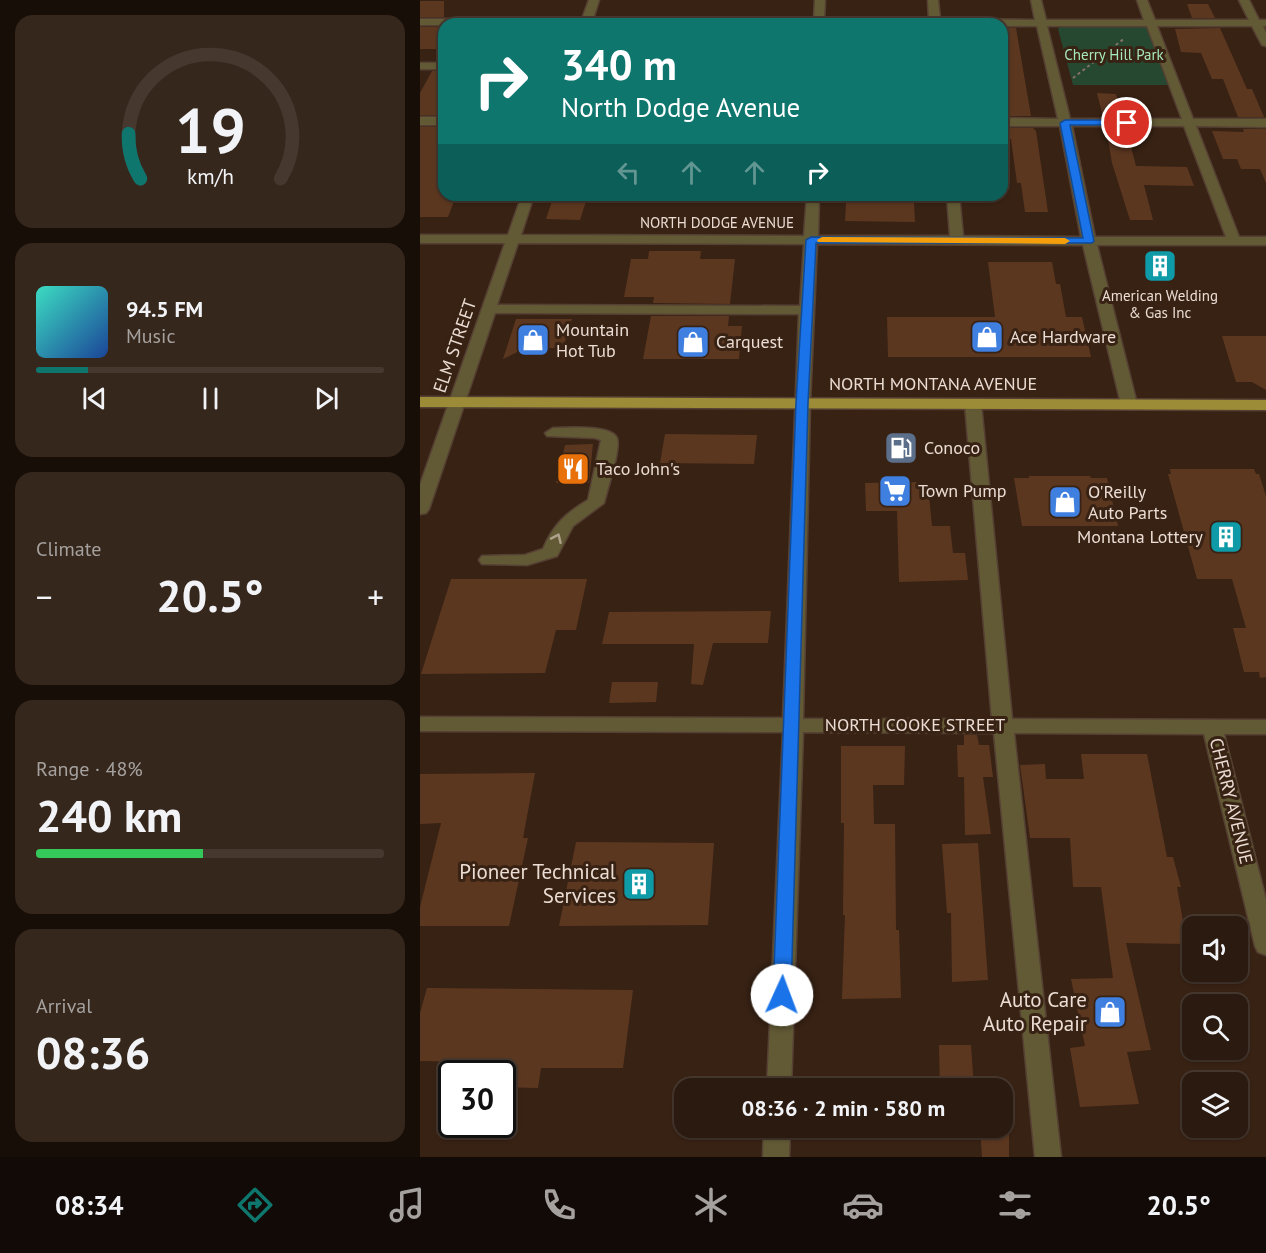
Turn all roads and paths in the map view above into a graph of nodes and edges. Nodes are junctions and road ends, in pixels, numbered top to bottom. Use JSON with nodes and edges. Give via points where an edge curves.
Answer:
{"nodes":[{"id":1,"x":594,"y":0,"type":"edge"},
{"id":2,"x":820,"y":0,"type":"edge"},
{"id":3,"x":933,"y":0,"type":"edge"},
{"id":4,"x":1035,"y":0,"type":"edge"},
{"id":5,"x":1142,"y":0,"type":"edge"},
{"id":6,"x":1244,"y":0,"type":"edge"},
{"id":7,"x":588,"y":18,"type":"edge"},
{"id":8,"x":819,"y":18,"type":"edge"},
{"id":9,"x":935,"y":18,"type":"edge"},
{"id":10,"x":420,"y":22,"type":"edge"},
{"id":11,"x":438,"y":22,"type":"edge"},
{"id":12,"x":1008,"y":23,"type":"edge"},
{"id":13,"x":1040,"y":23,"type":"junction"},
{"id":14,"x":1150,"y":23,"type":"junction"},
{"id":15,"x":1261,"y":23,"type":"edge"},
{"id":16,"x":1132,"y":33,"type":"dead end"},
{"id":17,"x":1266,"y":43,"type":"edge"},
{"id":18,"x":1092,"y":54,"type":"dead end"},
{"id":19,"x":1104,"y":54,"type":"junction"},
{"id":20,"x":420,"y":66,"type":"edge"},
{"id":21,"x":438,"y":66,"type":"edge"},
{"id":22,"x":1073,"y":78,"type":"dead end"},
{"id":23,"x":420,"y":121,"type":"edge"},
{"id":24,"x":438,"y":121,"type":"edge"},
{"id":25,"x":1008,"y":123,"type":"edge"},
{"id":26,"x":1065,"y":123,"type":"junction"},
{"id":27,"x":1189,"y":123,"type":"junction"},
{"id":28,"x":1266,"y":123,"type":"edge"},
{"id":29,"x":526,"y":201,"type":"edge"},
{"id":30,"x":813,"y":201,"type":"edge"},
{"id":31,"x":954,"y":201,"type":"edge"},
{"id":32,"x":420,"y":239,"type":"edge"},
{"id":33,"x":512,"y":240,"type":"junction"},
{"id":34,"x":811,"y":240,"type":"junction"},
{"id":35,"x":957,"y":240,"type":"junction"},
{"id":36,"x":1089,"y":241,"type":"junction"},
{"id":37,"x":1234,"y":241,"type":"junction"},
{"id":38,"x":1266,"y":241,"type":"edge"},
{"id":39,"x":489,"y":309,"type":"junction"},
{"id":40,"x":807,"y":310,"type":"junction"},
{"id":41,"x":420,"y":402,"type":"edge"},
{"id":42,"x":457,"y":402,"type":"junction"},
{"id":43,"x":802,"y":403,"type":"junction"},
{"id":44,"x":973,"y":404,"type":"junction"},
{"id":45,"x":1129,"y":404,"type":"junction"},
{"id":46,"x":1266,"y":405,"type":"edge"},
{"id":47,"x":554,"y":434,"type":"dead end"},
{"id":48,"x":420,"y":509,"type":"edge"},
{"id":49,"x":488,"y":560,"type":"dead end"},
{"id":50,"x":420,"y":724,"type":"edge"},
{"id":51,"x":793,"y":725,"type":"junction"},
{"id":52,"x":1003,"y":726,"type":"junction"},
{"id":53,"x":1212,"y":726,"type":"junction"},
{"id":54,"x":1266,"y":727,"type":"edge"},
{"id":55,"x":1266,"y":946,"type":"edge"},
{"id":56,"x":779,"y":1078,"type":"edge"},
{"id":57,"x":777,"y":1138,"type":"edge"},
{"id":58,"x":776,"y":1157,"type":"edge"},
{"id":59,"x":1048,"y":1157,"type":"edge"}],
"edges":[{"from":1,"to":7,"type":"street"},
{"from":2,"to":8,"type":"street"},
{"from":3,"to":9,"type":"street"},
{"from":4,"to":13,"type":"street"},
{"from":5,"to":14,"type":"street"},
{"from":6,"to":15,"type":"street"},
{"from":10,"to":11,"type":"street"},
{"from":12,"to":13,"type":"street"},
{"from":13,"to":14,"type":"street"},
{"from":13,"to":26,"type":"street"},
{"from":14,"to":15,"type":"street"},
{"from":14,"to":27,"type":"street"},
{"from":15,"to":17,"type":"street"},
{"from":16,"to":19,"type":"path"},
{"from":18,"to":19,"type":"path"},
{"from":19,"to":22,"type":"path"},
{"from":20,"to":21,"type":"street"},
{"from":23,"to":24,"type":"street"},
{"from":25,"to":26,"type":"street"},
{"from":26,"to":27,"type":"street"},
{"from":26,"to":36,"type":"street"},
{"from":27,"to":28,"type":"street"},
{"from":27,"to":37,"type":"street"},
{"from":29,"to":33,"type":"street","name":"ELM STREET"},
{"from":30,"to":34,"type":"street"},
{"from":31,"to":35,"type":"street"},
{"from":32,"to":33,"type":"street","name":"NORTH DODGE AVENUE"},
{"from":33,"to":34,"type":"street","name":"NORTH DODGE AVENUE"},
{"from":33,"to":39,"type":"street","name":"ELM STREET"},
{"from":34,"to":35,"type":"street","name":"NORTH DODGE AVENUE"},
{"from":34,"to":40,"type":"street"},
{"from":35,"to":36,"type":"street","name":"NORTH DODGE AVENUE"},
{"from":36,"to":37,"type":"street","name":"NORTH DODGE AVENUE"},
{"from":36,"to":45,"type":"street"},
{"from":37,"to":38,"type":"street","name":"NORTH DODGE AVENUE"},
{"from":39,"to":40,"type":"street"},
{"from":39,"to":42,"type":"street","name":"ELM STREET"},
{"from":40,"to":43,"type":"street"},
{"from":41,"to":42,"type":"main road","name":"NORTH MONTANA AVENUE"},
{"from":42,"to":43,"type":"main road","name":"NORTH MONTANA AVENUE"},
{"from":42,"to":48,"type":"street","name":"ELM STREET"},
{"from":43,"to":44,"type":"main road","name":"NORTH MONTANA AVENUE"},
{"from":43,"to":51,"type":"street"},
{"from":44,"to":45,"type":"main road","name":"NORTH MONTANA AVENUE"},
{"from":44,"to":52,"type":"street"},
{"from":45,"to":46,"type":"main road","name":"NORTH MONTANA AVENUE"},
{"from":49,"to":47,"type":"street","one_way":true,"via":[[527,560],[551,552],[566,521],[596,503],[609,438],[598,433]]},
{"from":50,"to":51,"type":"street","name":"NORTH COOKE STREET"},
{"from":51,"to":52,"type":"street","name":"NORTH COOKE STREET"},
{"from":51,"to":56,"type":"street"},
{"from":52,"to":53,"type":"street","name":"NORTH COOKE STREET"},
{"from":52,"to":59,"type":"street"},
{"from":53,"to":54,"type":"street","name":"NORTH COOKE STREET"},
{"from":53,"to":55,"type":"street","name":"CHERRY AVENUE"},
{"from":57,"to":58,"type":"street"}]}
